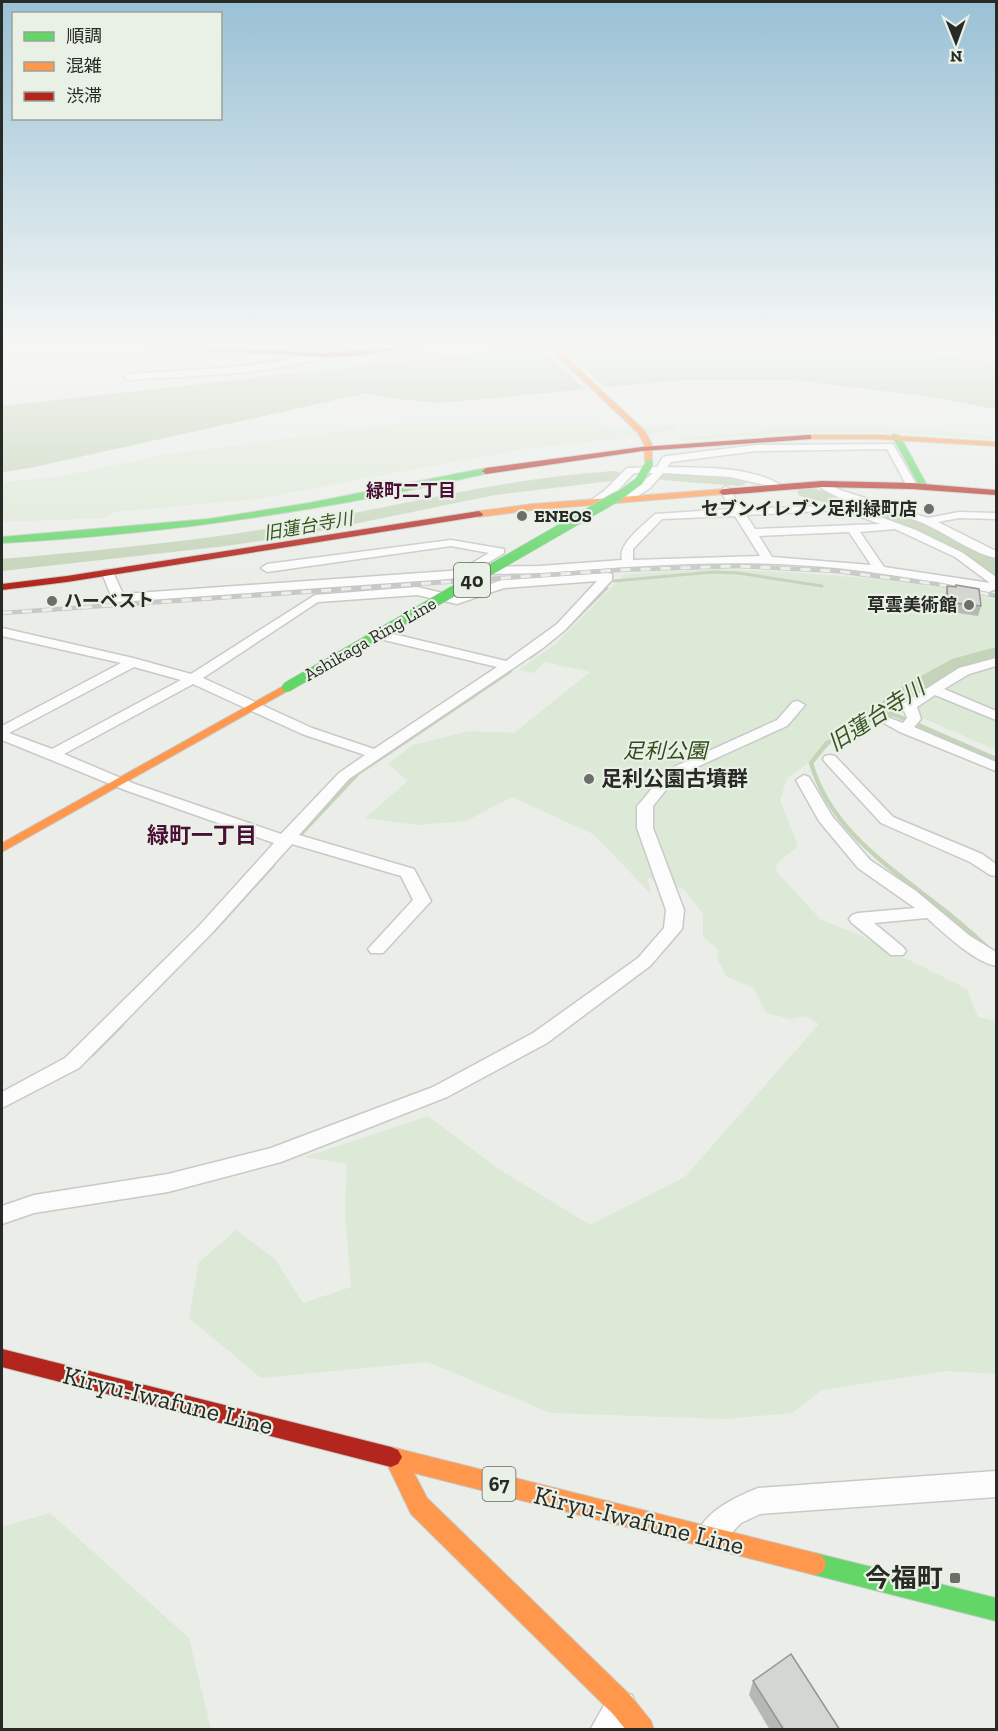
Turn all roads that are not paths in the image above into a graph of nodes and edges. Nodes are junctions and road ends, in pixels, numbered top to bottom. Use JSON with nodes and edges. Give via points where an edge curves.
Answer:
{"nodes":[{"id":1,"x":634,"y":424,"type":"edge"},
{"id":2,"x":896,"y":436,"type":"junction"},
{"id":3,"x":996,"y":444,"type":"edge"},
{"id":4,"x":648,"y":446,"type":"junction"},
{"id":5,"x":655,"y":467,"type":"junction"},
{"id":6,"x":822,"y":484,"type":"junction"},
{"id":7,"x":775,"y":486,"type":"junction"},
{"id":8,"x":918,"y":486,"type":"junction"},
{"id":9,"x":725,"y":490,"type":"junction"},
{"id":10,"x":996,"y":493,"type":"edge"},
{"id":11,"x":630,"y":498,"type":"junction"},
{"id":12,"x":594,"y":501,"type":"junction"},
{"id":13,"x":739,"y":511,"type":"junction"},
{"id":14,"x":996,"y":516,"type":"edge"},
{"id":15,"x":927,"y":521,"type":"junction"},
{"id":16,"x":898,"y":526,"type":"junction"},
{"id":17,"x":852,"y":528,"type":"junction"},
{"id":18,"x":751,"y":533,"type":"junction"},
{"id":19,"x":2,"y":540,"type":"edge"},
{"id":20,"x":260,"y":548,"type":"junction"},
{"id":21,"x":996,"y":555,"type":"edge"},
{"id":22,"x":768,"y":560,"type":"junction"},
{"id":23,"x":996,"y":562,"type":"edge"},
{"id":24,"x":629,"y":564,"type":"junction"},
{"id":25,"x":980,"y":565,"type":"junction"},
{"id":26,"x":267,"y":568,"type":"junction"},
{"id":27,"x":880,"y":569,"type":"junction"},
{"id":28,"x":464,"y":572,"type":"junction"},
{"id":29,"x":108,"y":573,"type":"junction"},
{"id":30,"x":996,"y":583,"type":"edge"},
{"id":31,"x":2,"y":587,"type":"edge"},
{"id":32,"x":274,"y":587,"type":"junction"},
{"id":33,"x":429,"y":605,"type":"junction"},
{"id":34,"x":2,"y":632,"type":"edge"},
{"id":35,"x":389,"y":637,"type":"dead end"},
{"id":36,"x":133,"y":662,"type":"junction"},
{"id":37,"x":996,"y":662,"type":"edge"},
{"id":38,"x":507,"y":665,"type":"junction"},
{"id":39,"x":193,"y":679,"type":"junction"},
{"id":40,"x":934,"y":690,"type":"junction"},
{"id":41,"x":798,"y":705,"type":"dead end"},
{"id":42,"x":251,"y":707,"type":"junction"},
{"id":43,"x":996,"y":716,"type":"edge"},
{"id":44,"x":887,"y":721,"type":"dead end"},
{"id":45,"x":905,"y":729,"type":"junction"},
{"id":46,"x":2,"y":733,"type":"edge"},
{"id":47,"x":375,"y":754,"type":"junction"},
{"id":48,"x":52,"y":755,"type":"junction"},
{"id":49,"x":830,"y":759,"type":"dead end"},
{"id":50,"x":996,"y":767,"type":"edge"},
{"id":51,"x":804,"y":780,"type":"dead end"},
{"id":52,"x":120,"y":781,"type":"junction"},
{"id":53,"x":291,"y":840,"type":"junction"},
{"id":54,"x":6,"y":841,"type":"edge"},
{"id":55,"x":996,"y":871,"type":"edge"},
{"id":56,"x":930,"y":912,"type":"junction"},
{"id":57,"x":376,"y":949,"type":"dead end"},
{"id":58,"x":897,"y":951,"type":"dead end"},
{"id":59,"x":996,"y":960,"type":"edge"},
{"id":60,"x":2,"y":1101,"type":"edge"},
{"id":61,"x":2,"y":1215,"type":"edge"},
{"id":62,"x":2,"y":1358,"type":"edge"},
{"id":63,"x":395,"y":1457,"type":"junction"},
{"id":64,"x":996,"y":1484,"type":"edge"},
{"id":65,"x":707,"y":1538,"type":"junction"},
{"id":66,"x":996,"y":1610,"type":"edge"},
{"id":67,"x":622,"y":1705,"type":"junction"},
{"id":68,"x":605,"y":1730,"type":"edge"},
{"id":69,"x":642,"y":1730,"type":"edge"}],
"edges":[{"from":1,"to":4,"type":"street"},
{"from":2,"to":3,"type":"street"},
{"from":2,"to":4,"type":"street","via":[[790,437]]},
{"from":2,"to":8,"type":"street"},
{"from":4,"to":5,"type":"street"},
{"from":4,"to":19,"type":"street","via":[[192,525]]},
{"from":5,"to":7,"type":"street","via":[[751,477]]},
{"from":5,"to":8,"type":"street","via":[[667,459],[748,449],[886,445],[893,447]]},
{"from":5,"to":11,"type":"street","via":[[648,486]]},
{"from":5,"to":12,"type":"street","via":[[631,470]]},
{"from":5,"to":33,"type":"street","name":"Ashikaga Ring Line","number":"40","bridge":true,"via":[[608,503]]},
{"from":6,"to":7,"type":"street"},
{"from":6,"to":8,"type":"street"},
{"from":6,"to":15,"type":"street"},
{"from":7,"to":9,"type":"street"},
{"from":8,"to":10,"type":"street"},
{"from":9,"to":11,"type":"street"},
{"from":9,"to":13,"type":"street"},
{"from":11,"to":12,"type":"street"},
{"from":11,"to":33,"type":"street","bridge":true,"via":[[474,588]]},
{"from":12,"to":20,"type":"street","via":[[485,512]]},
{"from":12,"to":33,"type":"street","via":[[443,588],[428,600]]},
{"from":13,"to":16,"type":"street","via":[[843,507]]},
{"from":13,"to":18,"type":"street"},
{"from":13,"to":24,"type":"street","via":[[659,516],[628,548]]},
{"from":14,"to":15,"type":"street","via":[[959,515]]},
{"from":15,"to":21,"type":"street"},
{"from":16,"to":17,"type":"street"},
{"from":16,"to":25,"type":"street"},
{"from":17,"to":18,"type":"street"},
{"from":17,"to":27,"type":"street"},
{"from":18,"to":22,"type":"street"},
{"from":20,"to":26,"type":"street"},
{"from":20,"to":29,"type":"street"},
{"from":22,"to":24,"type":"street"},
{"from":22,"to":27,"type":"street"},
{"from":23,"to":25,"type":"street"},
{"from":24,"to":28,"type":"street"},
{"from":25,"to":30,"type":"street"},
{"from":26,"to":28,"type":"street","via":[[451,543],[500,551]]},
{"from":26,"to":32,"type":"street"},
{"from":27,"to":30,"type":"street","via":[[989,588]]},
{"from":28,"to":32,"type":"street"},
{"from":29,"to":31,"type":"street"},
{"from":29,"to":32,"type":"street","via":[[118,598]]},
{"from":33,"to":42,"type":"street","name":"Ashikaga Ring Line","number":"40","bridge":true},
{"from":34,"to":36,"type":"street"},
{"from":35,"to":38,"type":"street"},
{"from":36,"to":39,"type":"street"},
{"from":36,"to":46,"type":"street"},
{"from":37,"to":40,"type":"street","via":[[964,671]]},
{"from":38,"to":39,"type":"street","via":[[561,627],[608,577],[502,584],[457,600],[417,591],[315,599]]},
{"from":38,"to":47,"type":"street"},
{"from":39,"to":42,"type":"street"},
{"from":39,"to":48,"type":"street"},
{"from":40,"to":43,"type":"street"},
{"from":40,"to":45,"type":"street","via":[[909,706],[914,719]]},
{"from":41,"to":61,"type":"street","via":[[782,723],[672,772],[645,806],[645,828],[675,910],[673,929],[644,962],[540,1038],[440,1092],[274,1156],[168,1183],[34,1204]]},
{"from":42,"to":47,"type":"street"},
{"from":42,"to":52,"type":"street","name":"Ashikaga Ring Line","number":"40"},
{"from":44,"to":45,"type":"street"},
{"from":45,"to":50,"type":"street"},
{"from":46,"to":48,"type":"street"},
{"from":47,"to":53,"type":"street","via":[[344,776]]},
{"from":48,"to":52,"type":"street"},
{"from":49,"to":55,"type":"street","via":[[887,820],[976,858]]},
{"from":51,"to":56,"type":"street","via":[[825,818],[864,864]]},
{"from":52,"to":53,"type":"street","via":[[130,788]]},
{"from":52,"to":54,"type":"street","name":"Ashikaga Ring Line","number":"40"},
{"from":53,"to":57,"type":"street","via":[[408,873],[422,901]]},
{"from":53,"to":60,"type":"street","via":[[72,1063]]},
{"from":56,"to":58,"type":"street","via":[[858,919]]},
{"from":56,"to":59,"type":"street"},
{"from":62,"to":63,"type":"street","name":"Kiryu-Iwafune Line","number":"67"},
{"from":63,"to":65,"type":"street","name":"Kiryu-Iwafune Line","number":"67"},
{"from":63,"to":67,"type":"street","via":[[419,1506]]},
{"from":64,"to":65,"type":"street","via":[[758,1501],[732,1514]]},
{"from":65,"to":66,"type":"street","name":"Kiryu-Iwafune Line","number":"67"},
{"from":67,"to":68,"type":"street"},
{"from":67,"to":69,"type":"street"}]}
